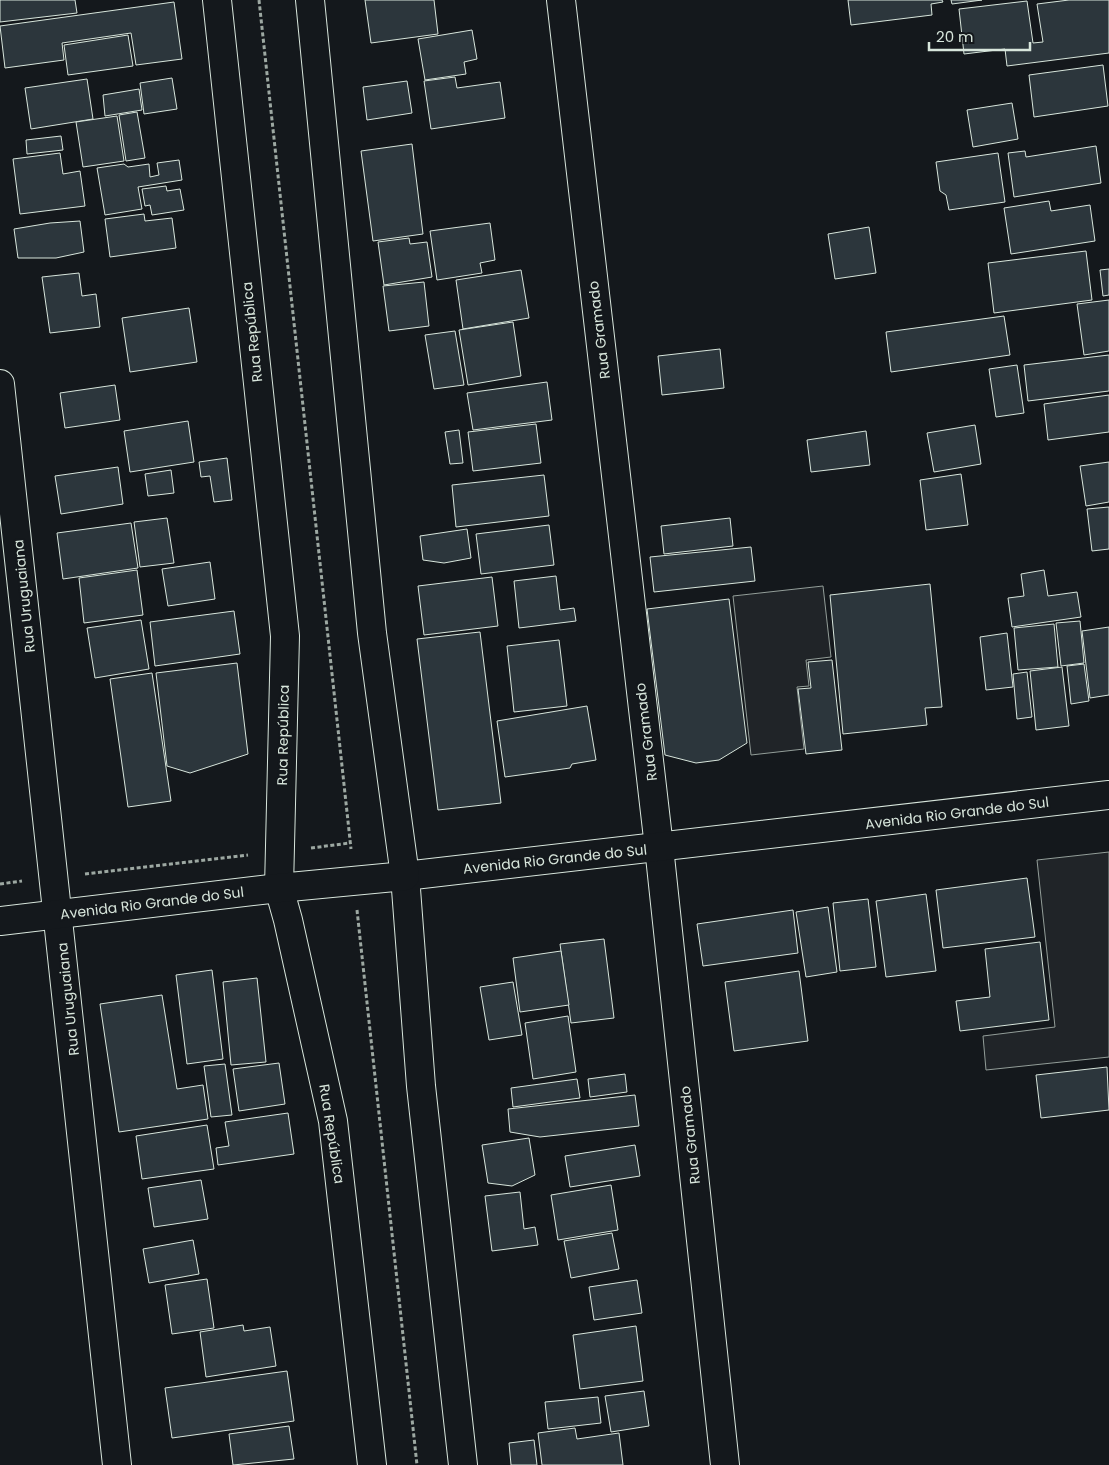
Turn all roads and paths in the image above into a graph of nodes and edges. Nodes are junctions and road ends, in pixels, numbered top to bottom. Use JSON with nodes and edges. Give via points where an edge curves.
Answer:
{"nodes":[{"id":1,"x":217,"y":0,"type":"edge"},
{"id":2,"x":259,"y":0,"type":"edge"},
{"id":3,"x":310,"y":0,"type":"edge"},
{"id":4,"x":561,"y":0,"type":"edge"},
{"id":5,"x":0,"y":384,"type":"edge"},
{"id":6,"x":1109,"y":795,"type":"edge"},
{"id":7,"x":350,"y":843,"type":"junction"},
{"id":8,"x":659,"y":847,"type":"junction"},
{"id":9,"x":281,"y":852,"type":"junction"},
{"id":10,"x":405,"y":876,"type":"junction"},
{"id":11,"x":55,"y":878,"type":"junction"},
{"id":12,"x":354,"y":882,"type":"junction"},
{"id":13,"x":279,"y":888,"type":"junction"},
{"id":14,"x":59,"y":915,"type":"junction"},
{"id":15,"x":0,"y":921,"type":"edge"},
{"id":16,"x":118,"y":1465,"type":"edge"},
{"id":17,"x":372,"y":1465,"type":"edge"},
{"id":18,"x":417,"y":1465,"type":"edge"},
{"id":19,"x":463,"y":1465,"type":"edge"},
{"id":20,"x":725,"y":1465,"type":"edge"}],
"edges":[{"from":1,"to":9,"type":"street","name":"Rua República","via":[[285,636]]},
{"from":2,"to":7,"type":"path"},
{"from":3,"to":10,"type":"street","via":[[372,633]]},
{"from":4,"to":8,"type":"street","name":"Rua Gramado"},
{"from":5,"to":11,"type":"street","name":"Rua Uruguaiana"},
{"from":6,"to":8,"type":"street","name":"Avenida Rio Grande do Sul"},
{"from":7,"to":9,"type":"path"},
{"from":7,"to":12,"type":"path"},
{"from":8,"to":10,"type":"street","name":"Avenida Rio Grande do Sul"},
{"from":8,"to":20,"type":"street","name":"Rua Gramado"},
{"from":9,"to":11,"type":"path"},
{"from":9,"to":13,"type":"street","name":"Rua República"},
{"from":10,"to":12,"type":"street","name":"Avenida Rio Grande do Sul"},
{"from":10,"to":19,"type":"street","via":[[421,1086]]},
{"from":11,"to":14,"type":"street","name":"Rua Uruguaiana"},
{"from":12,"to":13,"type":"street","name":"Avenida Rio Grande do Sul"},
{"from":12,"to":18,"type":"path"},
{"from":13,"to":14,"type":"street","name":"Avenida Rio Grande do Sul"},
{"from":13,"to":17,"type":"street","name":"Rua República","via":[[333,1121]]},
{"from":14,"to":15,"type":"street","name":"Avenida Rio Grande do Sul"},
{"from":14,"to":16,"type":"street","name":"Rua Uruguaiana"}]}
